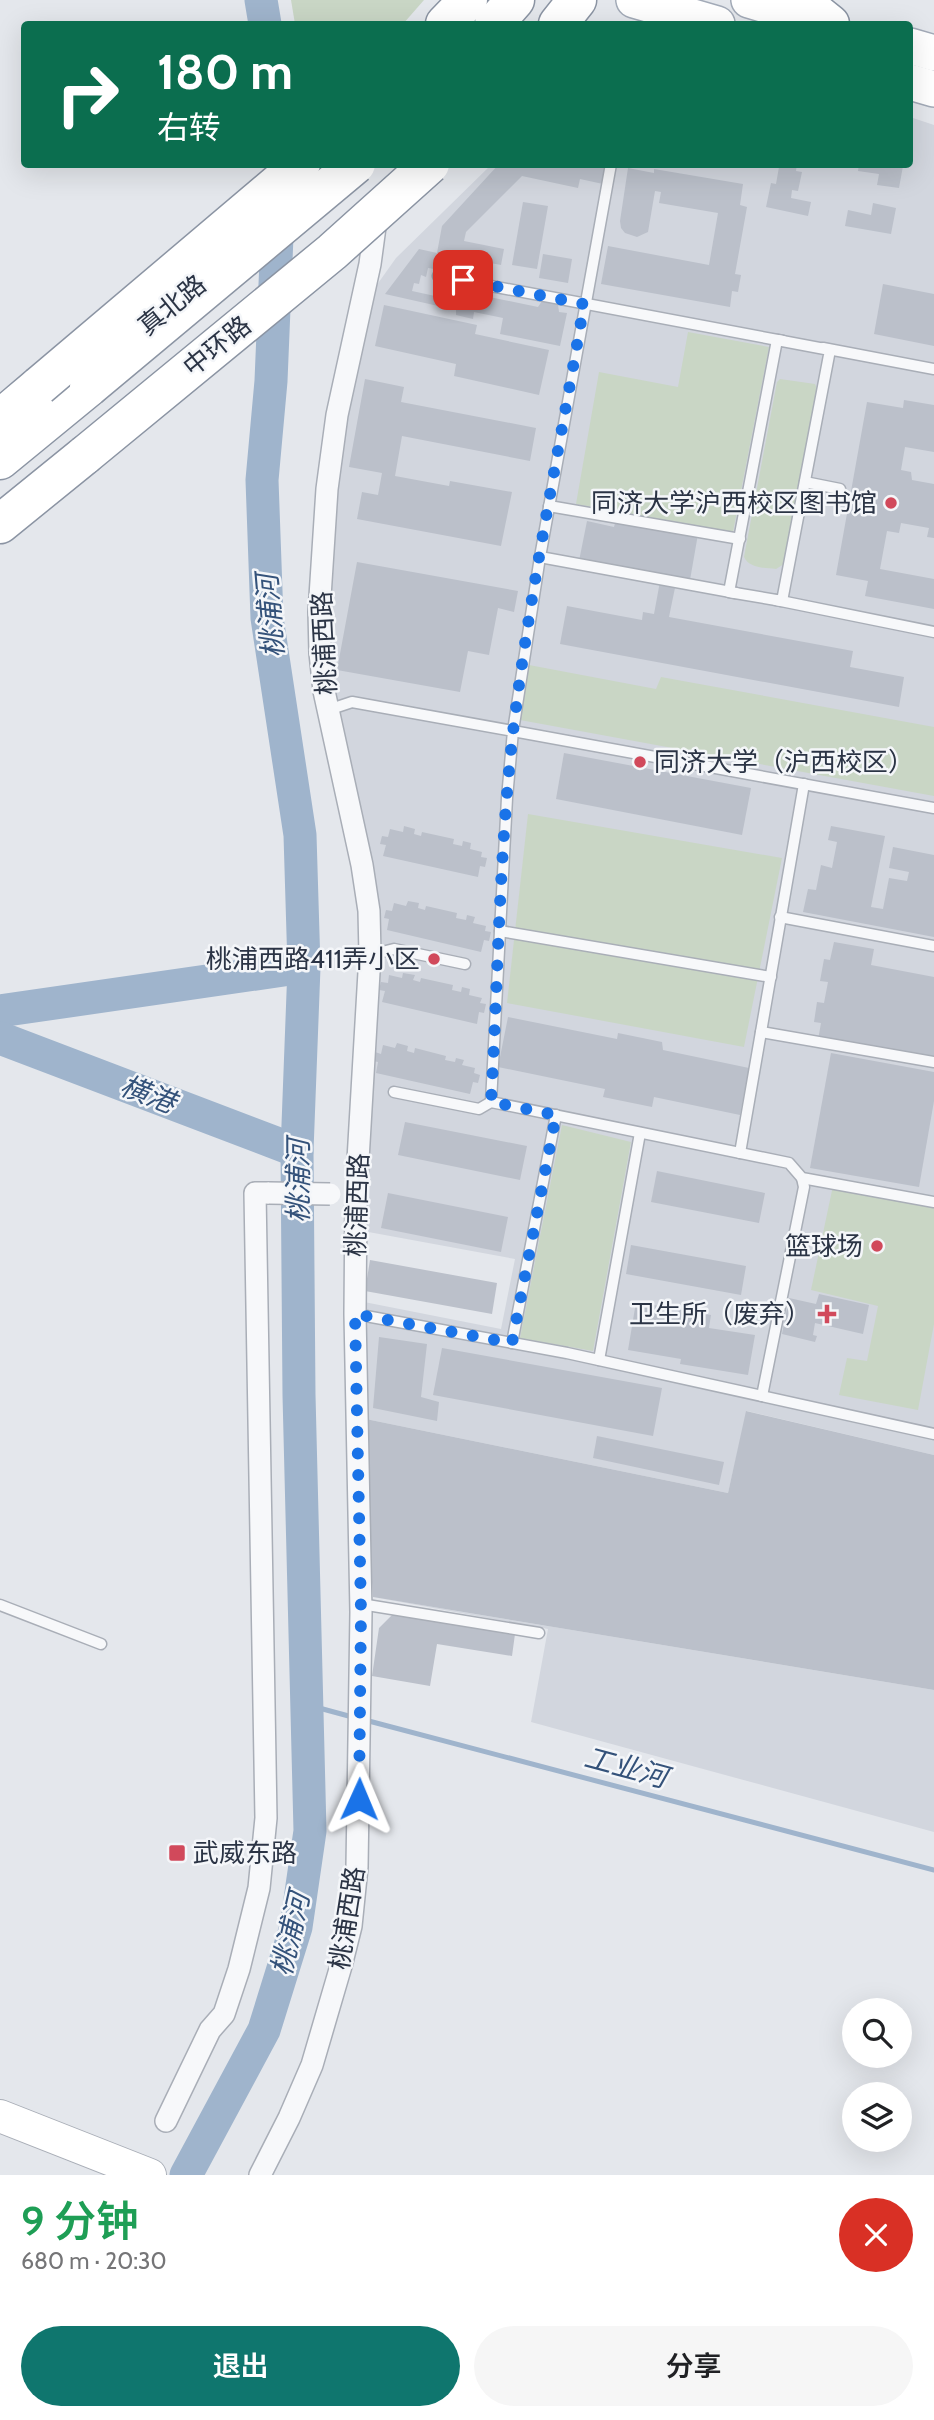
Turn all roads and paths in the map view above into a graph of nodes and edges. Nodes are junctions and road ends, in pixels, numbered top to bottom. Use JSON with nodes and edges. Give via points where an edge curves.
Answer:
{"nodes":[{"id":1,"x":468,"y":0,"type":"edge"},
{"id":2,"x":501,"y":0,"type":"edge"},
{"id":3,"x":515,"y":0,"type":"edge"},
{"id":4,"x":577,"y":0,"type":"edge"},
{"id":5,"x":588,"y":0,"type":"edge"},
{"id":6,"x":634,"y":0,"type":"edge"},
{"id":7,"x":749,"y":0,"type":"edge"},
{"id":8,"x":800,"y":0,"type":"edge"},
{"id":9,"x":448,"y":21,"type":"edge"},
{"id":10,"x":483,"y":21,"type":"edge"},
{"id":11,"x":497,"y":21,"type":"edge"},
{"id":12,"x":560,"y":21,"type":"edge"},
{"id":13,"x":572,"y":21,"type":"edge"},
{"id":14,"x":707,"y":21,"type":"edge"},
{"id":15,"x":821,"y":21,"type":"edge"},
{"id":16,"x":827,"y":21,"type":"edge"},
{"id":17,"x":913,"y":47,"type":"edge"},
{"id":18,"x":934,"y":53,"type":"edge"},
{"id":19,"x":913,"y":83,"type":"edge"},
{"id":20,"x":934,"y":89,"type":"edge"},
{"id":21,"x":296,"y":168,"type":"edge"},
{"id":22,"x":337,"y":168,"type":"edge"},
{"id":23,"x":351,"y":168,"type":"edge"},
{"id":24,"x":426,"y":168,"type":"edge"},
{"id":25,"x":441,"y":168,"type":"edge"},
{"id":26,"x":610,"y":168,"type":"edge"},
{"id":27,"x":375,"y":227,"type":"junction"},
{"id":28,"x":337,"y":258,"type":"dead end"},
{"id":29,"x":438,"y":275,"type":"dead end"},
{"id":30,"x":584,"y":304,"type":"junction"},
{"id":31,"x":777,"y":340,"type":"junction"},
{"id":32,"x":830,"y":350,"type":"junction"},
{"id":33,"x":934,"y":369,"type":"edge"},
{"id":34,"x":169,"y":398,"type":"dead end"},
{"id":35,"x":0,"y":418,"type":"edge"},
{"id":36,"x":0,"y":442,"type":"edge"},
{"id":37,"x":0,"y":460,"type":"edge"},
{"id":38,"x":805,"y":482,"type":"junction"},
{"id":39,"x":840,"y":489,"type":"dead end"},
{"id":40,"x":549,"y":506,"type":"junction"},
{"id":41,"x":0,"y":524,"type":"edge"},
{"id":42,"x":0,"y":536,"type":"edge"},
{"id":43,"x":740,"y":539,"type":"junction"},
{"id":44,"x":540,"y":557,"type":"junction"},
{"id":45,"x":729,"y":592,"type":"junction"},
{"id":46,"x":782,"y":601,"type":"junction"},
{"id":47,"x":934,"y":632,"type":"edge"},
{"id":48,"x":329,"y":700,"type":"junction"},
{"id":49,"x":513,"y":731,"type":"junction"},
{"id":50,"x":804,"y":784,"type":"junction"},
{"id":51,"x":934,"y":807,"type":"edge"},
{"id":52,"x":780,"y":917,"type":"junction"},
{"id":53,"x":500,"y":931,"type":"junction"},
{"id":54,"x":934,"y":946,"type":"edge"},
{"id":55,"x":370,"y":955,"type":"junction"},
{"id":56,"x":465,"y":964,"type":"dead end"},
{"id":57,"x":771,"y":977,"type":"junction"},
{"id":58,"x":761,"y":1032,"type":"junction"},
{"id":59,"x":934,"y":1062,"type":"edge"},
{"id":60,"x":394,"y":1092,"type":"dead end"},
{"id":61,"x":491,"y":1102,"type":"junction"},
{"id":62,"x":556,"y":1115,"type":"junction"},
{"id":63,"x":640,"y":1133,"type":"junction"},
{"id":64,"x":740,"y":1153,"type":"junction"},
{"id":65,"x":802,"y":1178,"type":"junction"},
{"id":66,"x":356,"y":1194,"type":"junction"},
{"id":67,"x":934,"y":1202,"type":"edge"},
{"id":68,"x":355,"y":1314,"type":"junction"},
{"id":69,"x":512,"y":1343,"type":"junction"},
{"id":70,"x":599,"y":1360,"type":"junction"},
{"id":71,"x":762,"y":1396,"type":"junction"},
{"id":72,"x":934,"y":1434,"type":"edge"},
{"id":73,"x":361,"y":1604,"type":"junction"},
{"id":74,"x":0,"y":1605,"type":"edge"},
{"id":75,"x":539,"y":1633,"type":"dead end"},
{"id":76,"x":100,"y":1644,"type":"dead end"},
{"id":77,"x":0,"y":2116,"type":"edge"},
{"id":78,"x":166,"y":2121,"type":"dead end"},
{"id":79,"x":146,"y":2173,"type":"edge"},
{"id":80,"x":260,"y":2175,"type":"edge"}],
"edges":[{"from":1,"to":9,"type":"highway"},
{"from":2,"to":10,"type":"main road"},
{"from":3,"to":11,"type":"highway"},
{"from":4,"to":12,"type":"highway"},
{"from":5,"to":13,"type":"main road"},
{"from":6,"to":14,"type":"main road"},
{"from":7,"to":15,"type":"main road"},
{"from":8,"to":16,"type":"highway"},
{"from":17,"to":18,"type":"main road"},
{"from":19,"to":20,"type":"main road"},
{"from":21,"to":35,"type":"highway","bridge":true},
{"from":22,"to":36,"type":"main road","name":"真北路"},
{"from":23,"to":37,"type":"highway","name":"中环路","bridge":true},
{"from":24,"to":41,"type":"highway","name":"中环路","bridge":true,"via":[[321,261]]},
{"from":25,"to":27,"type":"main road"},
{"from":26,"to":30,"type":"lane"},
{"from":27,"to":28,"type":"main road"},
{"from":27,"to":48,"type":"street","name":"桃浦西路","via":[[327,489],[319,612],[320,653]]},
{"from":29,"to":30,"type":"lane"},
{"from":30,"to":31,"type":"lane"},
{"from":30,"to":40,"type":"lane"},
{"from":31,"to":32,"type":"lane"},
{"from":31,"to":43,"type":"lane"},
{"from":32,"to":33,"type":"lane"},
{"from":32,"to":38,"type":"lane"},
{"from":34,"to":42,"type":"main road"},
{"from":38,"to":39,"type":"lane"},
{"from":38,"to":46,"type":"lane"},
{"from":40,"to":43,"type":"lane"},
{"from":40,"to":44,"type":"lane"},
{"from":43,"to":45,"type":"lane"},
{"from":44,"to":45,"type":"lane"},
{"from":44,"to":49,"type":"lane"},
{"from":45,"to":46,"type":"lane"},
{"from":46,"to":47,"type":"lane"},
{"from":48,"to":49,"type":"lane"},
{"from":48,"to":55,"type":"street","name":"桃浦西路","via":[[362,865]]},
{"from":49,"to":50,"type":"lane"},
{"from":49,"to":53,"type":"lane"},
{"from":50,"to":51,"type":"lane"},
{"from":50,"to":52,"type":"lane"},
{"from":52,"to":54,"type":"lane"},
{"from":52,"to":57,"type":"lane"},
{"from":53,"to":57,"type":"lane"},
{"from":53,"to":61,"type":"lane"},
{"from":55,"to":56,"type":"lane","via":[[394,949]]},
{"from":55,"to":66,"type":"street","name":"桃浦西路"},
{"from":57,"to":58,"type":"lane"},
{"from":58,"to":59,"type":"lane"},
{"from":58,"to":64,"type":"lane"},
{"from":60,"to":61,"type":"lane","via":[[479,1109]]},
{"from":61,"to":62,"type":"lane"},
{"from":62,"to":63,"type":"lane"},
{"from":62,"to":69,"type":"lane"},
{"from":63,"to":64,"type":"lane"},
{"from":63,"to":70,"type":"lane"},
{"from":64,"to":65,"type":"lane","via":[[789,1163]]},
{"from":65,"to":67,"type":"lane"},
{"from":65,"to":71,"type":"lane","via":[[803,1197]]},
{"from":66,"to":68,"type":"street","name":"桃浦西路"},
{"from":66,"to":78,"type":"street","bridge":true,"via":[[255,1194],[263,1860],[253,1916],[224,2014],[209,2030]]},
{"from":68,"to":69,"type":"lane"},
{"from":68,"to":73,"type":"street","name":"桃浦西路"},
{"from":69,"to":70,"type":"lane"},
{"from":70,"to":71,"type":"lane"},
{"from":71,"to":72,"type":"lane"},
{"from":73,"to":75,"type":"lane"},
{"from":73,"to":80,"type":"street","name":"桃浦西路","via":[[357,1867],[351,1926],[312,2065]]},
{"from":74,"to":76,"type":"lane"},
{"from":77,"to":79,"type":"main road"}]}
